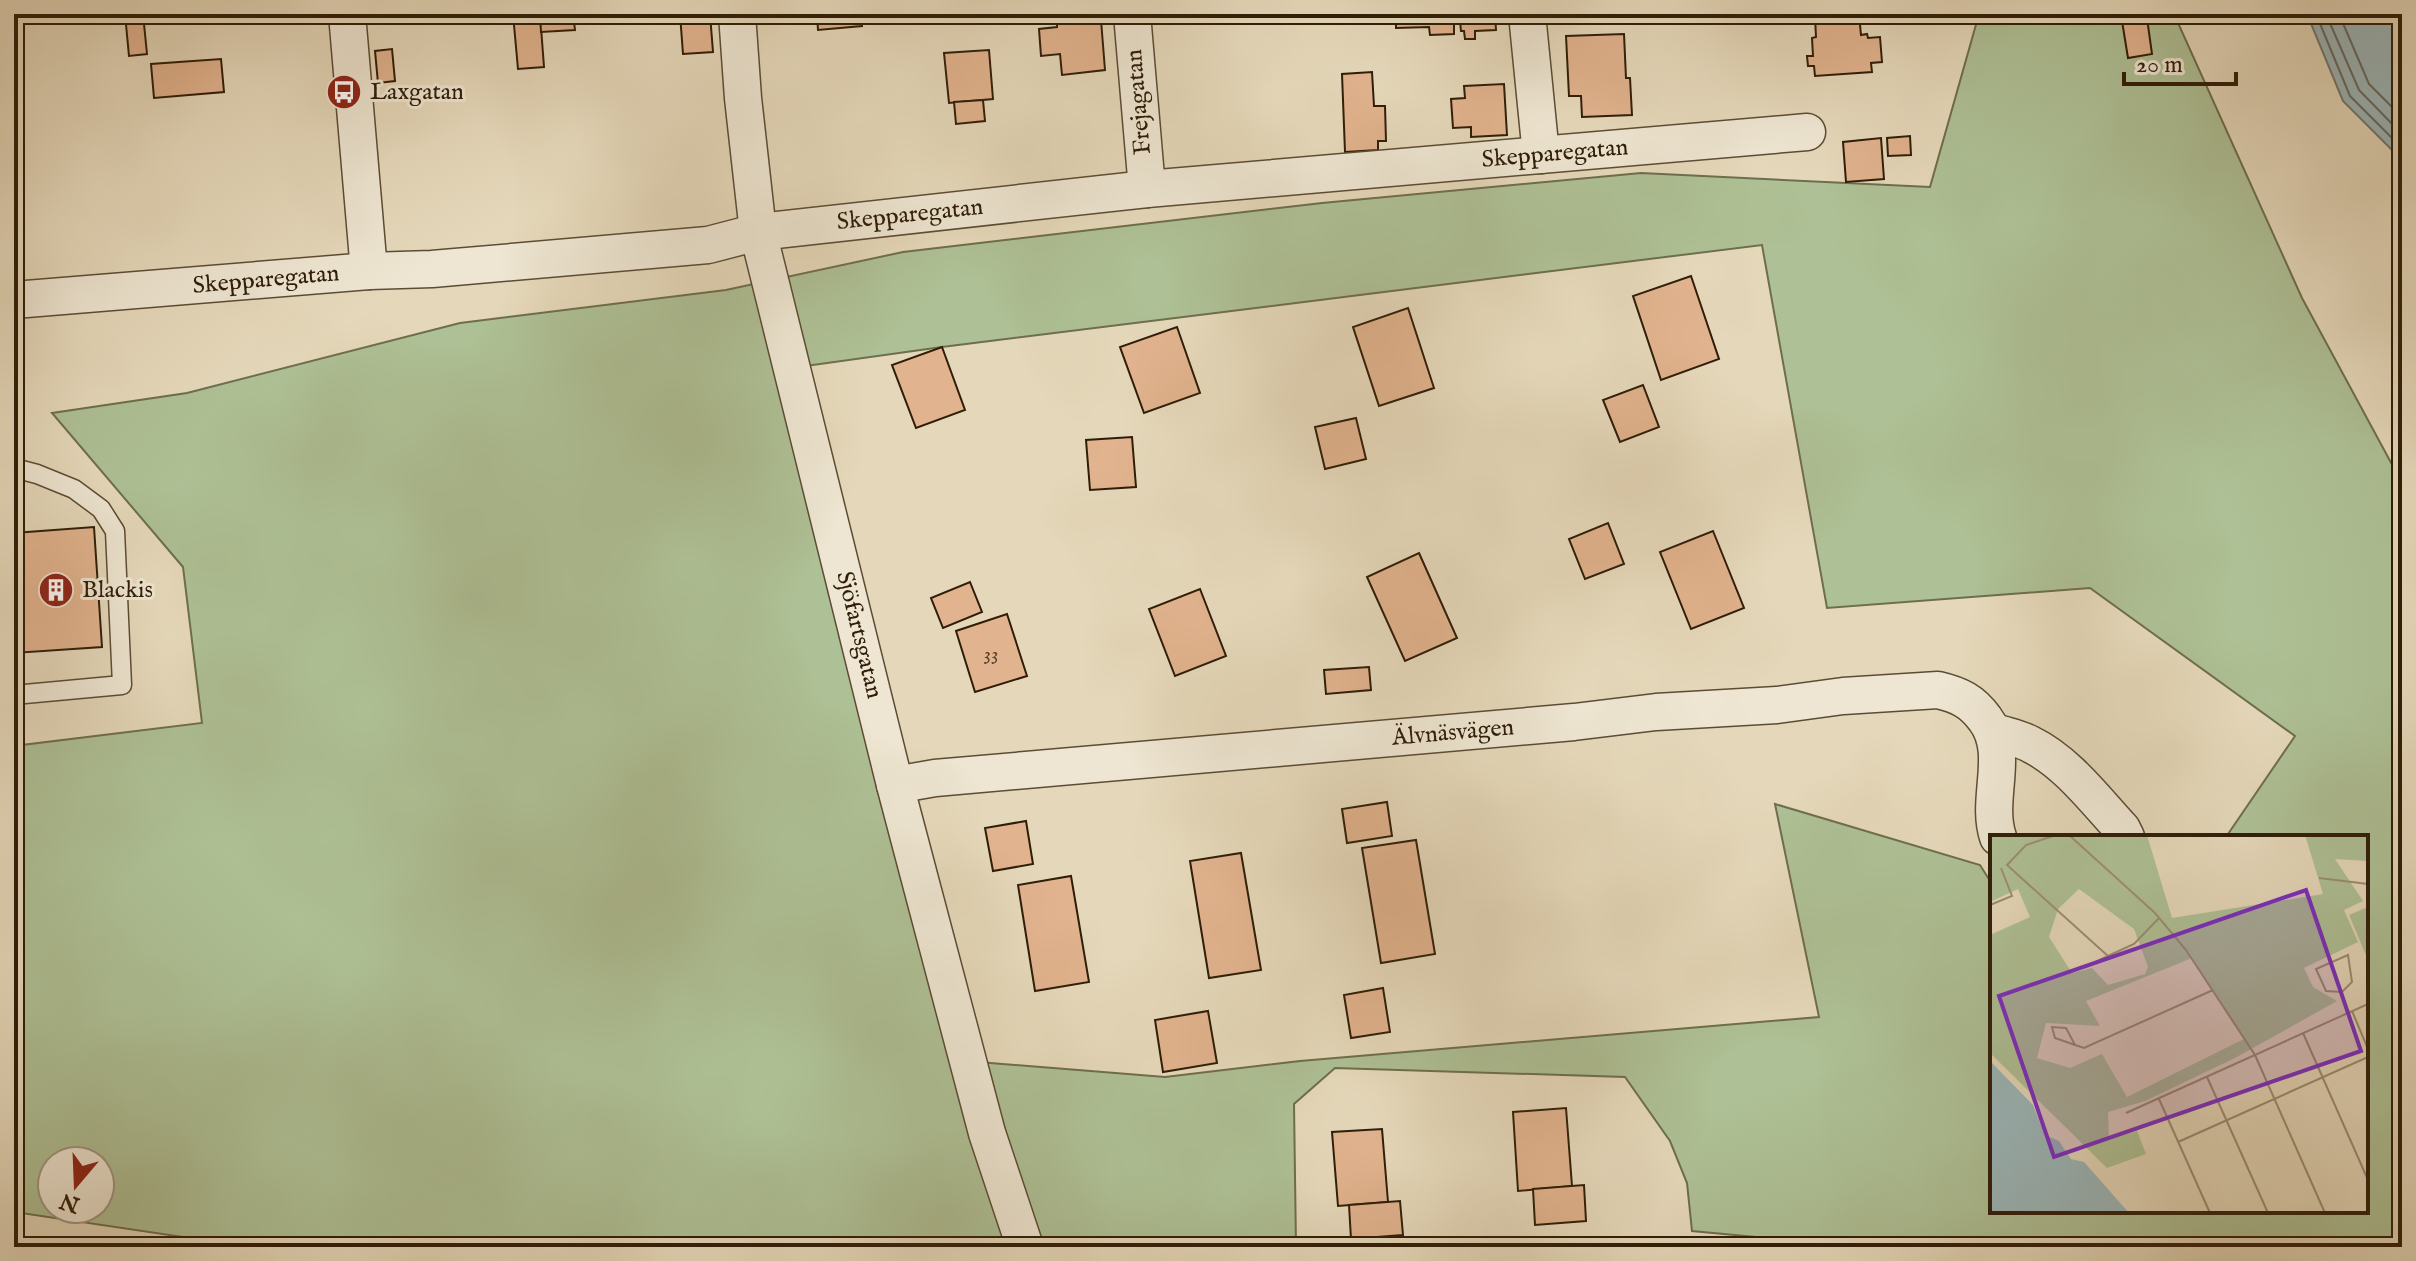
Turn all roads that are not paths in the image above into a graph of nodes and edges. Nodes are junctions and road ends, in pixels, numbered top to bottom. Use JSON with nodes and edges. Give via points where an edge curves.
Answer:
{"nodes":[{"id":1,"x":347,"y":14,"type":"edge"},
{"id":2,"x":737,"y":14,"type":"edge"},
{"id":3,"x":1132,"y":14,"type":"edge"},
{"id":4,"x":1527,"y":14,"type":"edge"},
{"id":5,"x":1807,"y":132,"type":"dead end"},
{"id":6,"x":1541,"y":155,"type":"junction"},
{"id":7,"x":1147,"y":189,"type":"junction"},
{"id":8,"x":758,"y":232,"type":"junction"},
{"id":9,"x":369,"y":271,"type":"junction"},
{"id":10,"x":14,"y":300,"type":"edge"},
{"id":11,"x":14,"y":468,"type":"edge"},
{"id":12,"x":14,"y":695,"type":"edge"},
{"id":13,"x":1995,"y":732,"type":"junction"},
{"id":14,"x":895,"y":785,"type":"junction"},
{"id":15,"x":1998,"y":835,"type":"edge"},
{"id":16,"x":2125,"y":835,"type":"edge"},
{"id":17,"x":1025,"y":1247,"type":"edge"}],
"edges":[{"from":1,"to":9,"type":"street"},
{"from":2,"to":8,"type":"street","name":"Sjöfartsgatan"},
{"from":3,"to":7,"type":"street","name":"Frejagatan"},
{"from":4,"to":6,"type":"street"},
{"from":5,"to":6,"type":"street","name":"Skepparegatan"},
{"from":6,"to":7,"type":"street","name":"Skepparegatan"},
{"from":7,"to":8,"type":"street","name":"Skepparegatan"},
{"from":8,"to":9,"type":"street","name":"Skepparegatan","via":[[708,245]]},
{"from":8,"to":14,"type":"street","name":"Sjöfartsgatan"},
{"from":9,"to":10,"type":"street","name":"Skepparegatan"},
{"from":11,"to":12,"type":"lane","via":[[74,489],[101,509],[115,531],[122,685]]},
{"from":13,"to":14,"type":"street","name":"Älvnäsvägen","via":[[1977,708],[1959,695],[1938,690]]},
{"from":13,"to":15,"type":"street"},
{"from":13,"to":16,"type":"street","name":"Älvnäsvägen","via":[[2031,744],[2054,760]]},
{"from":14,"to":17,"type":"street","name":"Sjöfartsgatan","via":[[987,1133]]}]}
